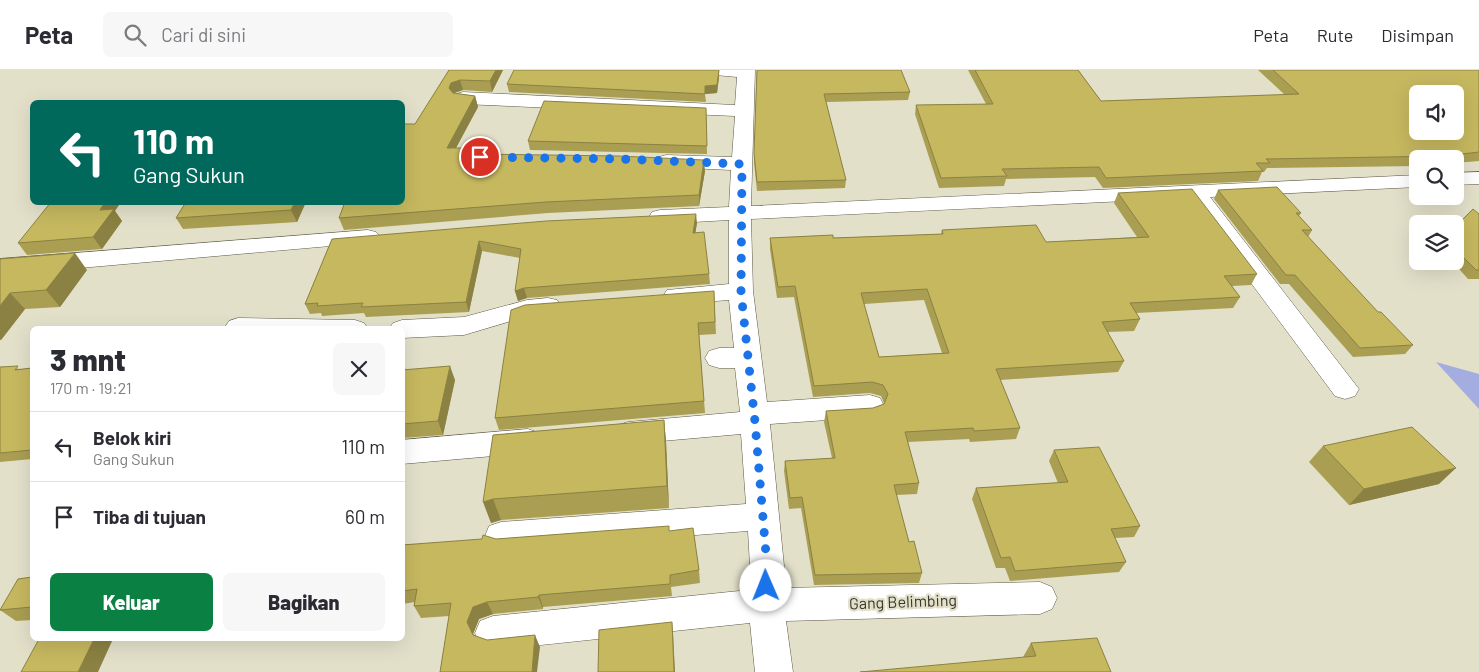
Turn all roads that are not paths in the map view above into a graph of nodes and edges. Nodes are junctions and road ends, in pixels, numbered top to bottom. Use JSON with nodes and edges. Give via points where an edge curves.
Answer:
{"nodes":[{"id":1,"x":710,"y":70,"type":"edge"},
{"id":2,"x":746,"y":71,"type":"edge"},
{"id":3,"x":463,"y":98,"type":"edge"},
{"id":4,"x":744,"y":111,"type":"junction"},
{"id":5,"x":648,"y":160,"type":"edge"},
{"id":6,"x":742,"y":164,"type":"junction"},
{"id":7,"x":1479,"y":178,"type":"edge"},
{"id":8,"x":1464,"y":179,"type":"edge"},
{"id":9,"x":1409,"y":181,"type":"edge"},
{"id":10,"x":829,"y":185,"type":"edge"},
{"id":11,"x":1194,"y":190,"type":"junction"},
{"id":12,"x":838,"y":209,"type":"junction"},
{"id":13,"x":740,"y":213,"type":"junction"},
{"id":14,"x":635,"y":218,"type":"edge"},
{"id":15,"x":391,"y":235,"type":"edge"},
{"id":16,"x":0,"y":267,"type":"edge"},
{"id":17,"x":741,"y":292,"type":"junction"},
{"id":18,"x":656,"y":298,"type":"edge"},
{"id":19,"x":571,"y":304,"type":"edge"},
{"id":20,"x":405,"y":329,"type":"edge"},
{"id":21,"x":719,"y":358,"type":"dead end"},
{"id":22,"x":748,"y":358,"type":"junction"},
{"id":23,"x":1345,"y":389,"type":"dead end"},
{"id":24,"x":870,"y":406,"type":"edge"},
{"id":25,"x":754,"y":418,"type":"junction"},
{"id":26,"x":602,"y":435,"type":"edge"},
{"id":27,"x":552,"y":439,"type":"edge"},
{"id":28,"x":405,"y":452,"type":"edge"},
{"id":29,"x":761,"y":516,"type":"junction"},
{"id":30,"x":501,"y":536,"type":"dead end"},
{"id":31,"x":1040,"y":598,"type":"dead end"},
{"id":32,"x":766,"y":605,"type":"junction"},
{"id":33,"x":493,"y":633,"type":"dead end"},
{"id":34,"x":774,"y":672,"type":"edge"}],
"edges":[{"from":1,"to":2,"type":"street"},
{"from":2,"to":4,"type":"street"},
{"from":3,"to":4,"type":"street"},
{"from":4,"to":6,"type":"street"},
{"from":5,"to":6,"type":"street"},
{"from":6,"to":13,"type":"street"},
{"from":7,"to":8,"type":"street"},
{"from":9,"to":11,"type":"street"},
{"from":10,"to":12,"type":"street"},
{"from":11,"to":12,"type":"street"},
{"from":11,"to":23,"type":"street"},
{"from":12,"to":13,"type":"street"},
{"from":13,"to":14,"type":"street"},
{"from":13,"to":17,"type":"street"},
{"from":15,"to":16,"type":"street"},
{"from":17,"to":18,"type":"street"},
{"from":17,"to":22,"type":"street"},
{"from":19,"to":20,"type":"street","via":[[527,308],[464,326]]},
{"from":21,"to":22,"type":"street"},
{"from":22,"to":25,"type":"street"},
{"from":24,"to":25,"type":"street"},
{"from":25,"to":26,"type":"street"},
{"from":25,"to":29,"type":"street"},
{"from":27,"to":28,"type":"street"},
{"from":29,"to":30,"type":"street"},
{"from":29,"to":32,"type":"street","via":[[767,566]]},
{"from":31,"to":32,"type":"street","name":"Gang Belimbing"},
{"from":32,"to":33,"type":"street","name":"Gang Belimbing"},
{"from":32,"to":34,"type":"street"}]}
